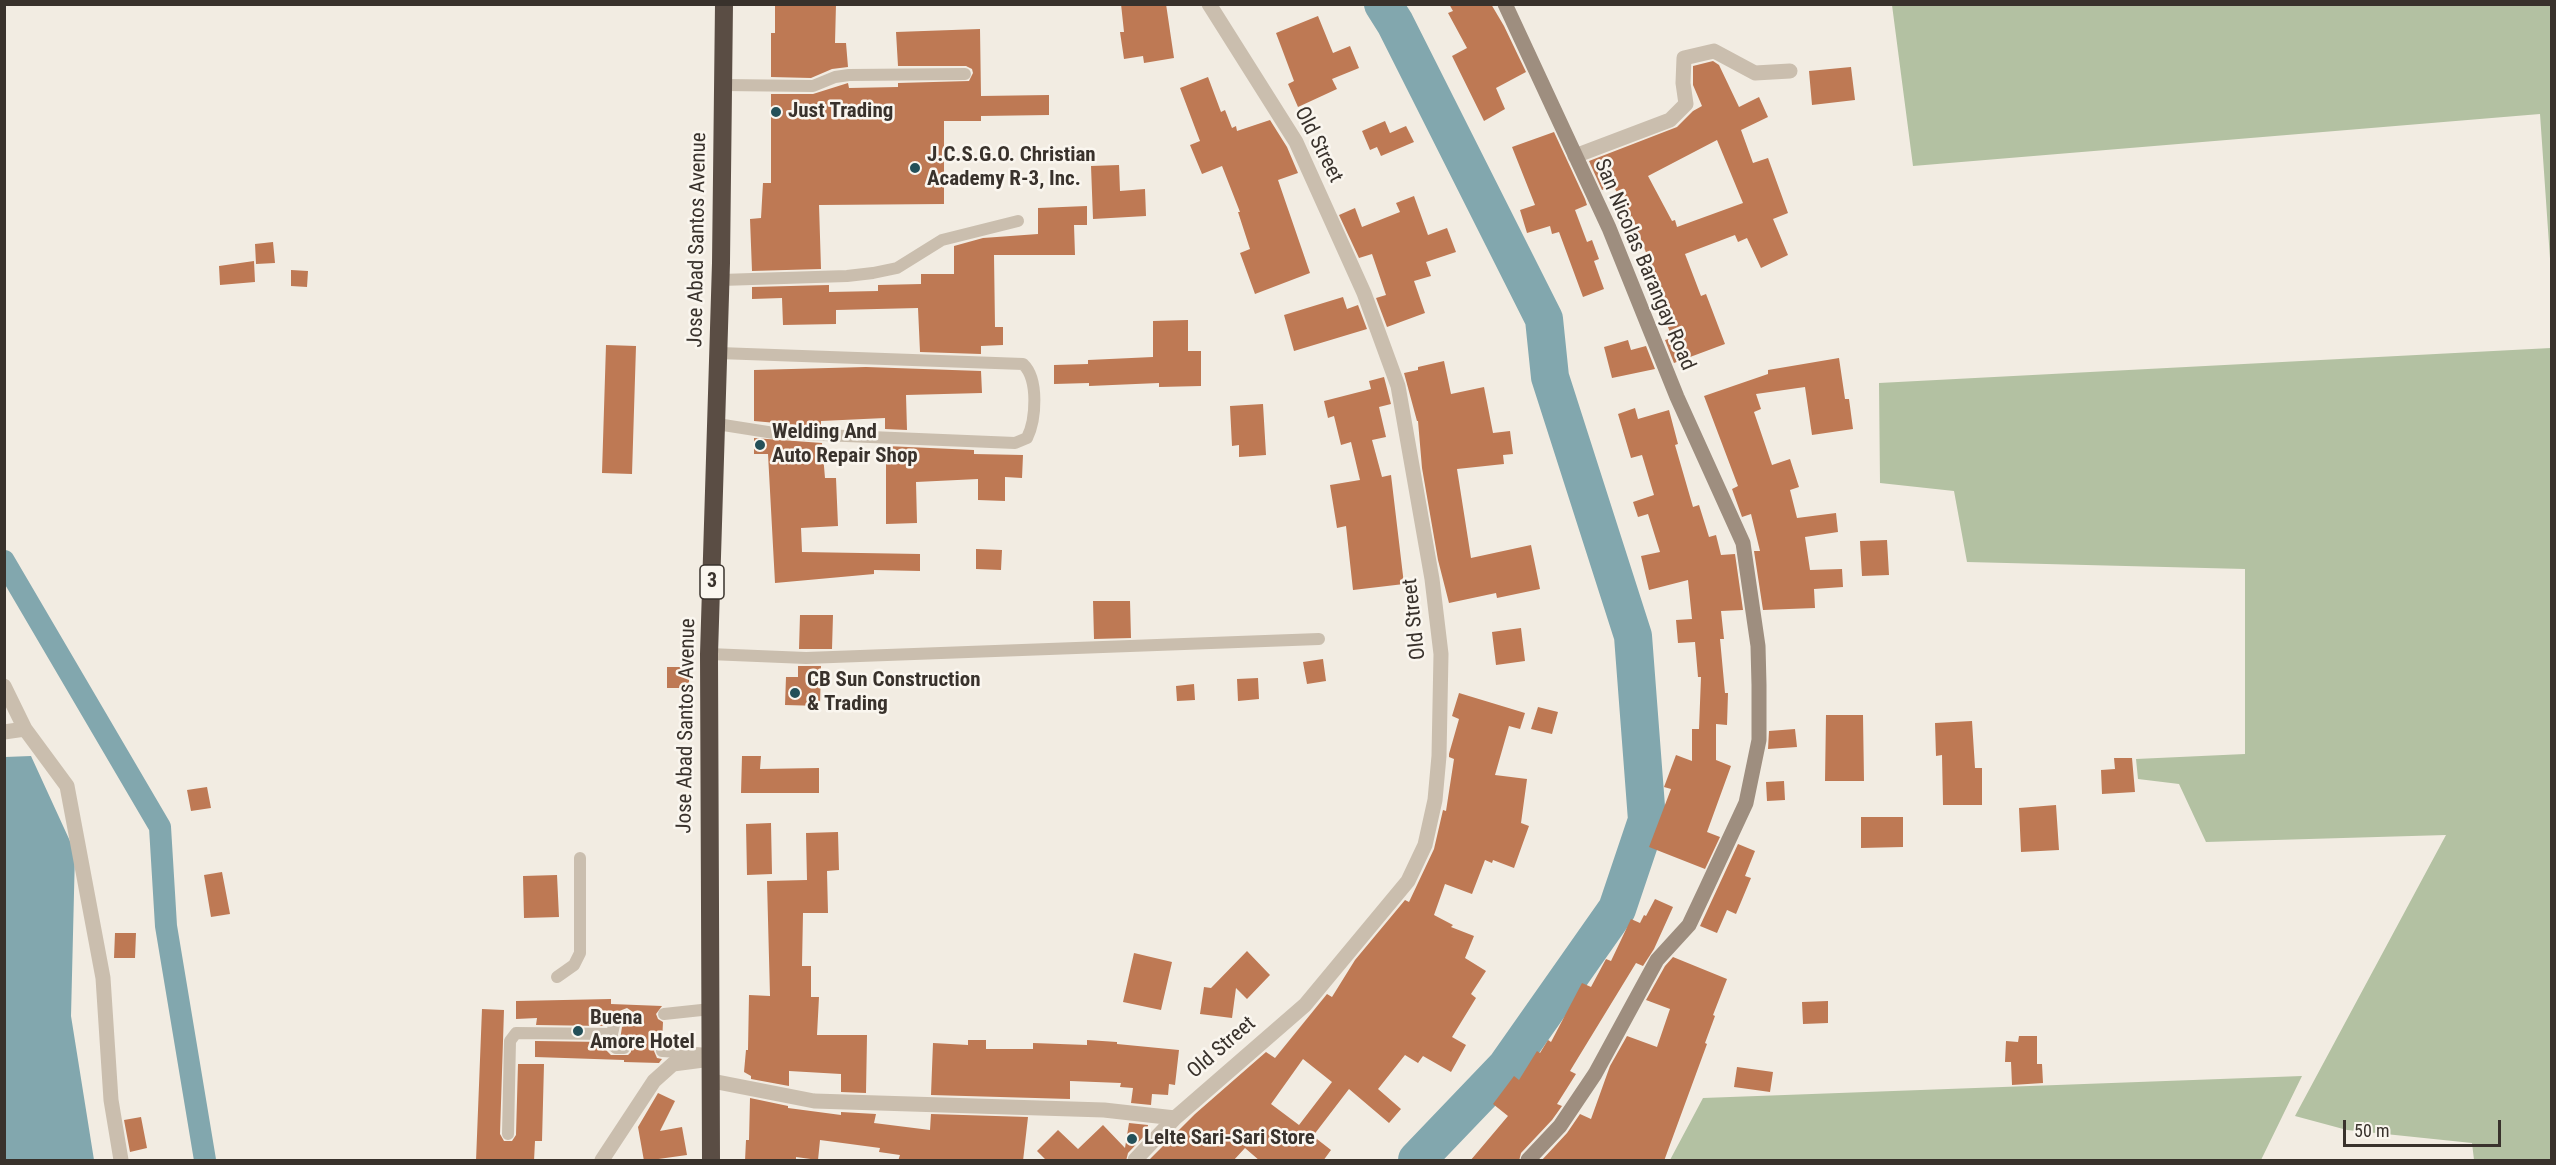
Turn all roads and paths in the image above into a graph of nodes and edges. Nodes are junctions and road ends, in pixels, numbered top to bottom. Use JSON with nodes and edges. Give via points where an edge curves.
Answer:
{"nodes":[{"id":1,"x":724,"y":4,"type":"edge"},
{"id":2,"x":1209,"y":4,"type":"edge"},
{"id":3,"x":1504,"y":4,"type":"edge"},
{"id":4,"x":1790,"y":70,"type":"dead end"},
{"id":5,"x":965,"y":74,"type":"dead end"},
{"id":6,"x":723,"y":85,"type":"junction"},
{"id":7,"x":1575,"y":156,"type":"junction"},
{"id":8,"x":1018,"y":221,"type":"dead end"},
{"id":9,"x":721,"y":280,"type":"junction"},
{"id":10,"x":719,"y":353,"type":"junction"},
{"id":11,"x":717,"y":424,"type":"junction"},
{"id":12,"x":1319,"y":639,"type":"dead end"},
{"id":13,"x":709,"y":654,"type":"junction"},
{"id":14,"x":4,"y":686,"type":"edge"},
{"id":15,"x":25,"y":729,"type":"junction"},
{"id":16,"x":4,"y":732,"type":"edge"},
{"id":17,"x":580,"y":858,"type":"dead end"},
{"id":18,"x":557,"y":977,"type":"dead end"},
{"id":19,"x":711,"y":1009,"type":"junction"},
{"id":20,"x":664,"y":1014,"type":"dead end"},
{"id":21,"x":626,"y":1016,"type":"dead end"},
{"id":22,"x":612,"y":1034,"type":"junction"},
{"id":23,"x":624,"y":1048,"type":"dead end"},
{"id":24,"x":662,"y":1051,"type":"dead end"},
{"id":25,"x":711,"y":1056,"type":"junction"},
{"id":26,"x":712,"y":1081,"type":"junction"},
{"id":27,"x":1175,"y":1118,"type":"junction"},
{"id":28,"x":508,"y":1134,"type":"dead end"},
{"id":29,"x":121,"y":1161,"type":"edge"},
{"id":30,"x":602,"y":1161,"type":"edge"},
{"id":31,"x":711,"y":1161,"type":"edge"},
{"id":32,"x":1136,"y":1161,"type":"edge"},
{"id":33,"x":1528,"y":1161,"type":"edge"}],
"edges":[{"from":1,"to":6,"type":"highway","name":"Jose Abad Santos Avenue","number":"3"},
{"from":2,"to":27,"type":"street","name":"Old Street","via":[[1296,142],[1383,342],[1398,386],[1430,567],[1442,685],[1435,800],[1425,844],[1408,881],[1305,1005]]},
{"from":3,"to":7,"type":"street","name":"San Nicolas Barangay Road"},
{"from":4,"to":7,"type":"street","via":[[1755,73],[1714,51],[1684,58],[1686,104],[1670,120]]},
{"from":5,"to":6,"type":"lane","via":[[849,75],[813,86]]},
{"from":6,"to":9,"type":"highway","name":"Jose Abad Santos Avenue","number":"3"},
{"from":7,"to":33,"type":"street","name":"San Nicolas Barangay Road","via":[[1743,543],[1758,646],[1759,740],[1746,803],[1689,925],[1658,960],[1595,1074],[1560,1125]]},
{"from":8,"to":9,"type":"lane","via":[[942,240],[897,268],[873,273]]},
{"from":9,"to":10,"type":"highway","name":"Jose Abad Santos Avenue","number":"3"},
{"from":10,"to":11,"type":"highway","name":"Jose Abad Santos Avenue","number":"3"},
{"from":10,"to":11,"type":"lane","via":[[1023,364],[1033,380],[1033,426],[1027,438],[1015,443],[774,432]]},
{"from":11,"to":13,"type":"highway","name":"Jose Abad Santos Avenue","number":"3"},
{"from":12,"to":13,"type":"lane","via":[[806,658]]},
{"from":13,"to":19,"type":"highway","name":"Jose Abad Santos Avenue","number":"3"},
{"from":14,"to":15,"type":"street"},
{"from":15,"to":16,"type":"street"},
{"from":15,"to":29,"type":"street","via":[[67,786],[104,978],[111,1100]]},
{"from":17,"to":18,"type":"lane","via":[[580,953],[574,965]]},
{"from":19,"to":20,"type":"lane"},
{"from":19,"to":25,"type":"highway","name":"Jose Abad Santos Avenue","number":"3"},
{"from":21,"to":22,"type":"lane","via":[[615,1021]]},
{"from":22,"to":23,"type":"lane","via":[[612,1045]]},
{"from":22,"to":28,"type":"lane","via":[[512,1036]]},
{"from":24,"to":25,"type":"lane"},
{"from":25,"to":26,"type":"highway","name":"Jose Abad Santos Avenue","number":"3"},
{"from":25,"to":30,"type":"street","via":[[672,1064],[654,1081]]},
{"from":26,"to":27,"type":"street","via":[[814,1101],[1104,1110]]},
{"from":26,"to":31,"type":"highway","name":"Jose Abad Santos Avenue","number":"3"},
{"from":27,"to":32,"type":"street","name":"Old Street"}]}
